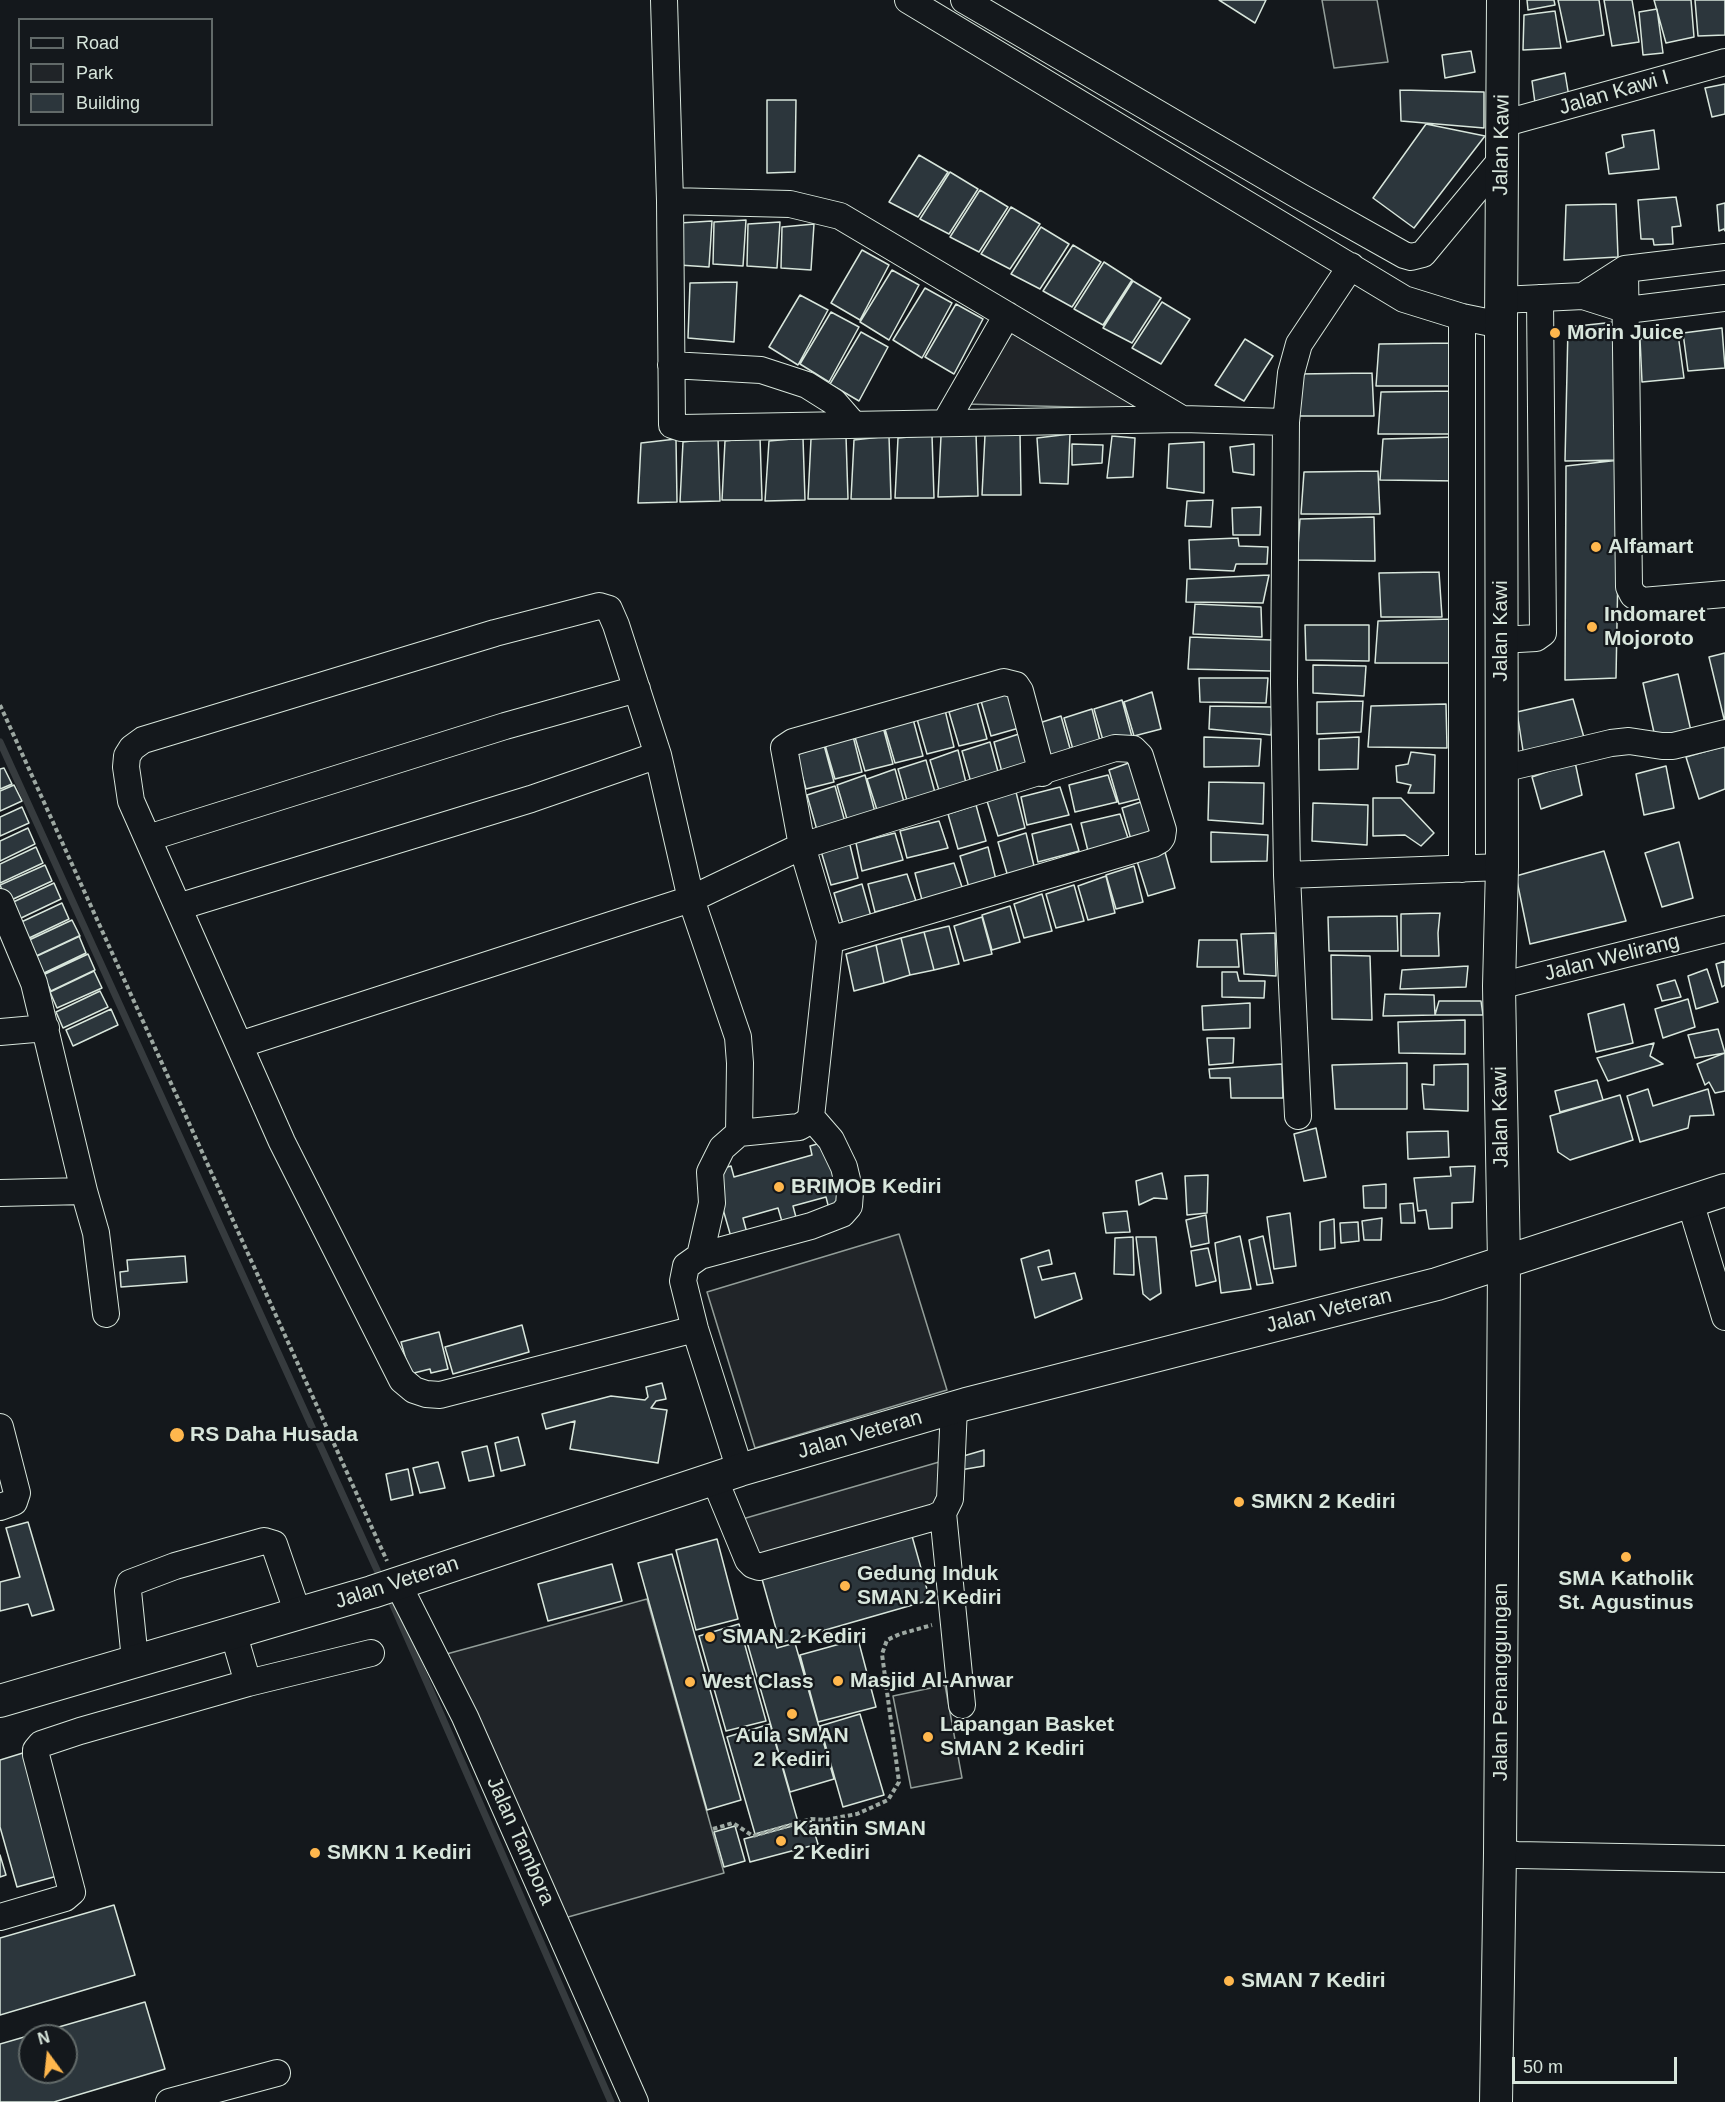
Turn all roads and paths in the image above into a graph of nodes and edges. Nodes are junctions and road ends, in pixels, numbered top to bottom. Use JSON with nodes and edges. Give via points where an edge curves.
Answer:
{"nodes":[{"id":1,"x":664,"y":0,"type":"edge"},
{"id":2,"x":908,"y":0,"type":"edge"},
{"id":3,"x":964,"y":0,"type":"edge"},
{"id":4,"x":1503,"y":0,"type":"edge"},
{"id":5,"x":1725,"y":62,"type":"edge"},
{"id":6,"x":1502,"y":124,"type":"junction"},
{"id":7,"x":1501,"y":160,"type":"junction"},
{"id":8,"x":1299,"y":196,"type":"junction"},
{"id":9,"x":670,"y":201,"type":"junction"},
{"id":10,"x":1282,"y":225,"type":"junction"},
{"id":11,"x":1725,"y":257,"type":"edge"},
{"id":12,"x":1351,"y":267,"type":"junction"},
{"id":13,"x":1625,"y":269,"type":"junction"},
{"id":14,"x":1583,"y":296,"type":"junction"},
{"id":15,"x":1540,"y":298,"type":"junction"},
{"id":16,"x":1725,"y":298,"type":"edge"},
{"id":17,"x":1627,"y":310,"type":"junction"},
{"id":18,"x":1501,"y":312,"type":"junction"},
{"id":19,"x":1007,"y":315,"type":"junction"},
{"id":20,"x":1462,"y":317,"type":"junction"},
{"id":21,"x":671,"y":365,"type":"junction"},
{"id":22,"x":1183,"y":419,"type":"junction"},
{"id":23,"x":945,"y":423,"type":"junction"},
{"id":24,"x":1286,"y":423,"type":"junction"},
{"id":25,"x":854,"y":425,"type":"junction"},
{"id":26,"x":1725,"y":594,"type":"edge"},
{"id":27,"x":1502,"y":640,"type":"junction"},
{"id":28,"x":637,"y":689,"type":"junction"},
{"id":29,"x":0,"y":705,"type":"edge"},
{"id":30,"x":1725,"y":733,"type":"edge"},
{"id":31,"x":658,"y":755,"type":"junction"},
{"id":32,"x":1502,"y":769,"type":"junction"},
{"id":33,"x":1042,"y":773,"type":"junction"},
{"id":34,"x":148,"y":838,"type":"junction"},
{"id":35,"x":802,"y":846,"type":"junction"},
{"id":36,"x":1502,"y":867,"type":"junction"},
{"id":37,"x":1462,"y":869,"type":"junction"},
{"id":38,"x":1287,"y":875,"type":"junction"},
{"id":39,"x":691,"y":900,"type":"junction"},
{"id":40,"x":0,"y":902,"type":"edge"},
{"id":41,"x":178,"y":907,"type":"junction"},
{"id":42,"x":1725,"y":929,"type":"edge"},
{"id":43,"x":830,"y":940,"type":"junction"},
{"id":44,"x":1499,"y":987,"type":"junction"},
{"id":45,"x":46,"y":1028,"type":"junction"},
{"id":46,"x":0,"y":1032,"type":"edge"},
{"id":47,"x":239,"y":1045,"type":"junction"},
{"id":48,"x":1298,"y":1116,"type":"dead end"},
{"id":49,"x":811,"y":1117,"type":"junction"},
{"id":50,"x":739,"y":1133,"type":"junction"},
{"id":51,"x":1725,"y":1190,"type":"edge"},
{"id":52,"x":84,"y":1191,"type":"junction"},
{"id":53,"x":0,"y":1193,"type":"edge"},
{"id":54,"x":1689,"y":1202,"type":"junction"},
{"id":55,"x":700,"y":1256,"type":"junction"},
{"id":56,"x":1504,"y":1263,"type":"junction"},
{"id":57,"x":106,"y":1314,"type":"dead end"},
{"id":58,"x":1725,"y":1317,"type":"edge"},
{"id":59,"x":695,"y":1329,"type":"junction"},
{"id":60,"x":954,"y":1407,"type":"junction"},
{"id":61,"x":0,"y":1426,"type":"edge"},
{"id":62,"x":727,"y":1474,"type":"junction"},
{"id":63,"x":8,"y":1503,"type":"edge"},
{"id":64,"x":943,"y":1513,"type":"junction"},
{"id":65,"x":387,"y":1587,"type":"junction"},
{"id":66,"x":298,"y":1614,"type":"junction"},
{"id":67,"x":954,"y":1619,"type":"junction"},
{"id":68,"x":233,"y":1632,"type":"junction"},
{"id":69,"x":371,"y":1653,"type":"dead end"},
{"id":70,"x":135,"y":1660,"type":"junction"},
{"id":71,"x":248,"y":1683,"type":"junction"},
{"id":72,"x":0,"y":1701,"type":"edge"},
{"id":73,"x":962,"y":1705,"type":"dead end"},
{"id":74,"x":713,"y":1829,"type":"dead end"},
{"id":75,"x":1500,"y":1853,"type":"junction"},
{"id":76,"x":1725,"y":1859,"type":"edge"},
{"id":77,"x":0,"y":1917,"type":"edge"},
{"id":78,"x":277,"y":2073,"type":"dead end"},
{"id":79,"x":169,"y":2102,"type":"edge"},
{"id":80,"x":634,"y":2102,"type":"edge"},
{"id":81,"x":1496,"y":2102,"type":"edge"}],
"edges":[{"from":1,"to":9,"type":"street"},
{"from":2,"to":10,"type":"street"},
{"from":3,"to":8,"type":"street"},
{"from":4,"to":6,"type":"main road","name":"Jalan Kawi"},
{"from":5,"to":6,"type":"street","name":"Jalan Kawi I"},
{"from":6,"to":7,"type":"main road","name":"Jalan Kawi"},
{"from":7,"to":8,"type":"street","via":[[1417,257],[1404,255]]},
{"from":7,"to":18,"type":"main road","name":"Jalan Kawi"},
{"from":8,"to":10,"type":"street"},
{"from":9,"to":19,"type":"street","via":[[790,204],[840,216]]},
{"from":9,"to":21,"type":"street"},
{"from":10,"to":12,"type":"street"},
{"from":11,"to":13,"type":"street"},
{"from":12,"to":20,"type":"street","via":[[1404,299]]},
{"from":12,"to":24,"type":"street","via":[[1299,344],[1291,373]]},
{"from":13,"to":14,"type":"street"},
{"from":13,"to":17,"type":"street"},
{"from":14,"to":15,"type":"street"},
{"from":14,"to":17,"type":"street"},
{"from":15,"to":18,"type":"street"},
{"from":15,"to":27,"type":"street","via":[[1543,633],[1536,638]]},
{"from":16,"to":17,"type":"street"},
{"from":17,"to":26,"type":"street","via":[[1629,586],[1642,601]]},
{"from":18,"to":20,"type":"street"},
{"from":18,"to":27,"type":"main road","name":"Jalan Kawi"},
{"from":19,"to":22,"type":"street"},
{"from":19,"to":23,"type":"street"},
{"from":20,"to":37,"type":"street"},
{"from":21,"to":25,"type":"street","via":[[761,370],[807,385],[834,402]]},
{"from":21,"to":25,"type":"street","via":[[672,425],[681,428]]},
{"from":22,"to":23,"type":"street"},
{"from":22,"to":24,"type":"street"},
{"from":23,"to":25,"type":"street"},
{"from":24,"to":38,"type":"street"},
{"from":27,"to":32,"type":"main road","name":"Jalan Kawi"},
{"from":28,"to":31,"type":"street"},
{"from":28,"to":34,"type":"street","via":[[505,726]]},
{"from":28,"to":34,"type":"street","via":[[612,613],[599,606],[495,633],[143,740],[132,748],[126,767],[131,801]]},
{"from":29,"to":65,"type":"path"},
{"from":30,"to":32,"type":"street","via":[[1673,746],[1611,743]]},
{"from":31,"to":39,"type":"street"},
{"from":31,"to":41,"type":"street","via":[[531,799]]},
{"from":32,"to":36,"type":"main road","name":"Jalan Kawi"},
{"from":33,"to":35,"type":"street"},
{"from":33,"to":35,"type":"street","via":[[1020,690],[1005,682],[794,742],[784,748],[783,754]]},
{"from":33,"to":43,"type":"street","via":[[1115,748],[1133,749],[1140,756],[1162,837],[1153,844]]},
{"from":34,"to":41,"type":"street"},
{"from":35,"to":39,"type":"street"},
{"from":35,"to":43,"type":"street"},
{"from":36,"to":37,"type":"street"},
{"from":36,"to":44,"type":"main road","name":"Jalan Kawi"},
{"from":37,"to":38,"type":"street"},
{"from":38,"to":48,"type":"street"},
{"from":39,"to":47,"type":"street"},
{"from":39,"to":50,"type":"street","via":[[738,1036]]},
{"from":40,"to":45,"type":"street","via":[[34,983]]},
{"from":41,"to":47,"type":"street"},
{"from":42,"to":44,"type":"street","name":"Jalan Welirang"},
{"from":43,"to":49,"type":"street"},
{"from":44,"to":56,"type":"main road","name":"Jalan Kawi"},
{"from":45,"to":46,"type":"street"},
{"from":45,"to":52,"type":"street"},
{"from":47,"to":59,"type":"street","via":[[282,1142],[391,1359],[402,1380],[414,1390],[440,1395]]},
{"from":49,"to":50,"type":"street","via":[[799,1127]]},
{"from":49,"to":55,"type":"street","via":[[831,1140],[844,1167],[849,1206],[842,1214],[811,1226]]},
{"from":50,"to":55,"type":"street","via":[[722,1148],[710,1172],[712,1203]]},
{"from":51,"to":54,"type":"main road","name":"Jalan Veteran"},
{"from":52,"to":53,"type":"street"},
{"from":52,"to":57,"type":"street","via":[[96,1233]]},
{"from":54,"to":56,"type":"main road","name":"Jalan Veteran"},
{"from":54,"to":58,"type":"street"},
{"from":55,"to":59,"type":"street","via":[[686,1266],[682,1281]]},
{"from":56,"to":60,"type":"main road","name":"Jalan Veteran","via":[[1426,1287]]},
{"from":56,"to":75,"type":"main road","name":"Jalan Penanggungan"},
{"from":59,"to":62,"type":"street"},
{"from":60,"to":62,"type":"main road","name":"Jalan Veteran"},
{"from":60,"to":64,"type":"street","via":[[950,1499]]},
{"from":61,"to":63,"type":"street","via":[[17,1490]]},
{"from":62,"to":64,"type":"street","via":[[748,1560],[759,1567]]},
{"from":62,"to":65,"type":"main road","name":"Jalan Veteran"},
{"from":64,"to":67,"type":"street"},
{"from":65,"to":66,"type":"main road","name":"Jalan Veteran"},
{"from":65,"to":80,"type":"street","name":"Jalan Tambora","via":[[465,1717]]},
{"from":66,"to":68,"type":"main road","name":"Jalan Veteran"},
{"from":66,"to":70,"type":"street","via":[[274,1544],[264,1541],[228,1551],[130,1583]]},
{"from":67,"to":73,"type":"street"},
{"from":67,"to":74,"type":"path","via":[[887,1640],[882,1654],[899,1782],[888,1800],[857,1814],[811,1819],[753,1836],[733,1823]]},
{"from":68,"to":70,"type":"main road","name":"Jalan Veteran"},
{"from":68,"to":71,"type":"street"},
{"from":69,"to":71,"type":"street"},
{"from":70,"to":72,"type":"main road","name":"Jalan Veteran"},
{"from":71,"to":77,"type":"street","via":[[38,1746],[36,1755],[72,1892],[65,1898]]},
{"from":75,"to":76,"type":"street"},
{"from":75,"to":81,"type":"main road","name":"Jalan Penanggungan"},
{"from":78,"to":79,"type":"street"}]}
